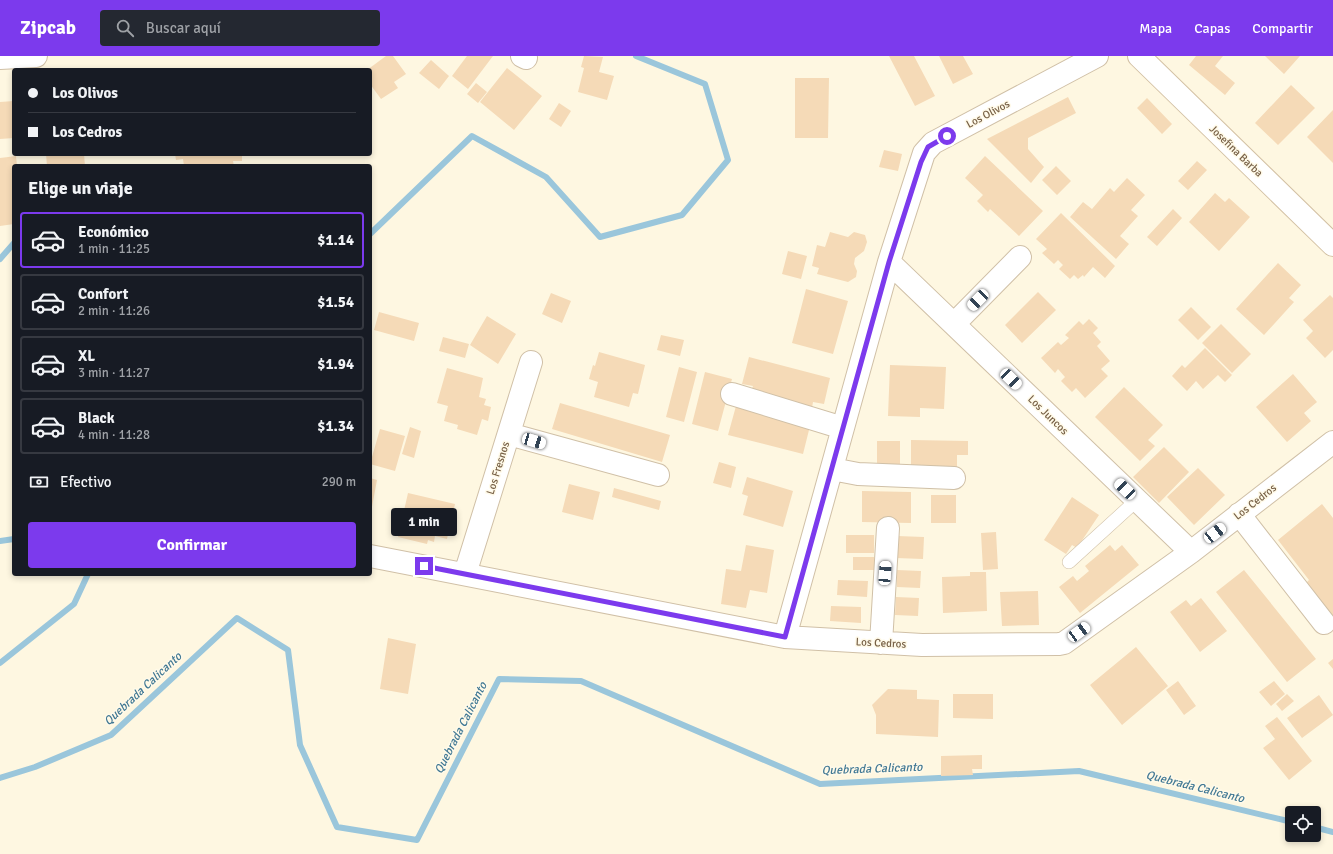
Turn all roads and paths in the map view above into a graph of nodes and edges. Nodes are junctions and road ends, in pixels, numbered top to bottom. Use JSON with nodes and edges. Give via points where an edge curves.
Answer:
{"nodes":[{"id":1,"x":36,"y":56,"type":"edge"},
{"id":2,"x":1097,"y":56,"type":"edge"},
{"id":3,"x":1139,"y":56,"type":"edge"},
{"id":4,"x":0,"y":58,"type":"edge"},
{"id":5,"x":1333,"y":245,"type":"edge"},
{"id":6,"x":1020,"y":257,"type":"dead end"},
{"id":7,"x":889,"y":262,"type":"junction"},
{"id":8,"x":954,"y":324,"type":"junction"},
{"id":9,"x":531,"y":362,"type":"dead end"},
{"id":10,"x":732,"y":394,"type":"dead end"},
{"id":11,"x":843,"y":428,"type":"junction"},
{"id":12,"x":509,"y":434,"type":"junction"},
{"id":13,"x":1333,"y":442,"type":"edge"},
{"id":14,"x":832,"y":469,"type":"junction"},
{"id":15,"x":658,"y":475,"type":"dead end"},
{"id":16,"x":954,"y":478,"type":"dead end"},
{"id":17,"x":1136,"y":500,"type":"junction"},
{"id":18,"x":1240,"y":514,"type":"junction"},
{"id":19,"x":888,"y":528,"type":"dead end"},
{"id":20,"x":1191,"y":552,"type":"junction"},
{"id":21,"x":372,"y":556,"type":"edge"},
{"id":22,"x":1069,"y":562,"type":"dead end"},
{"id":23,"x":465,"y":574,"type":"junction"},
{"id":24,"x":1324,"y":623,"type":"dead end"},
{"id":25,"x":785,"y":637,"type":"junction"},
{"id":26,"x":881,"y":643,"type":"junction"}],
"edges":[{"from":1,"to":4,"type":"street"},
{"from":2,"to":7,"type":"street","name":"Los Olivos","via":[[928,147]]},
{"from":3,"to":5,"type":"street","name":"Josefina Barba"},
{"from":6,"to":8,"type":"street"},
{"from":7,"to":8,"type":"street","name":"Los Juncos"},
{"from":7,"to":11,"type":"street","name":"Los Olivos"},
{"from":8,"to":17,"type":"street","name":"Los Juncos"},
{"from":9,"to":12,"type":"street","name":"Los Fresnos"},
{"from":10,"to":11,"type":"street"},
{"from":11,"to":14,"type":"street","name":"Los Olivos"},
{"from":12,"to":15,"type":"street"},
{"from":12,"to":23,"type":"street","name":"Los Fresnos"},
{"from":13,"to":18,"type":"street","name":"Los Cedros"},
{"from":14,"to":16,"type":"street","via":[[858,474]]},
{"from":14,"to":25,"type":"street","name":"Los Olivos"},
{"from":17,"to":20,"type":"street","name":"Los Juncos"},
{"from":17,"to":22,"type":"lane"},
{"from":18,"to":20,"type":"street","name":"Los Cedros"},
{"from":18,"to":24,"type":"street"},
{"from":19,"to":26,"type":"street"},
{"from":20,"to":26,"type":"street","name":"Los Cedros","via":[[1061,644]]},
{"from":21,"to":23,"type":"street","name":"Los Cedros"},
{"from":23,"to":25,"type":"street","name":"Los Cedros"},
{"from":25,"to":26,"type":"street","name":"Los Cedros"}]}
